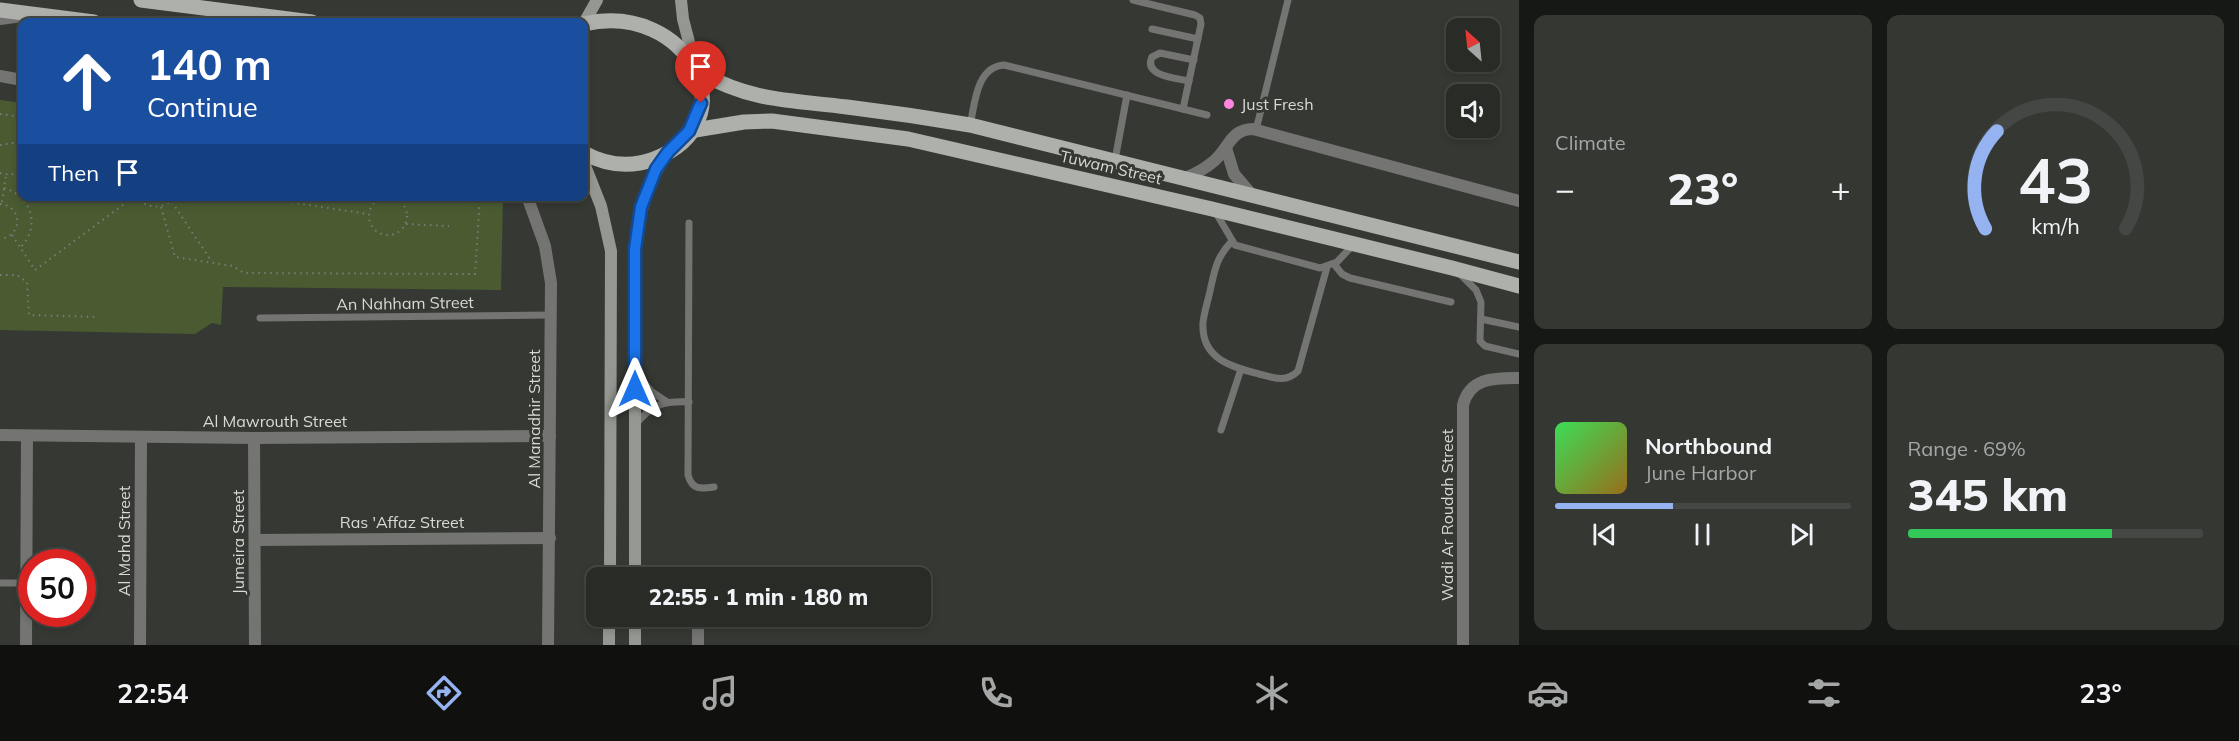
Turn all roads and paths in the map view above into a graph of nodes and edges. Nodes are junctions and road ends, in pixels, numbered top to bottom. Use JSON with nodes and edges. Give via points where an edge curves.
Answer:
{"nodes":[{"id":1,"x":141,"y":0,"type":"edge"},
{"id":2,"x":597,"y":0,"type":"edge"},
{"id":3,"x":681,"y":0,"type":"edge"},
{"id":4,"x":1133,"y":0,"type":"edge"},
{"id":5,"x":1288,"y":0,"type":"edge"},
{"id":6,"x":184,"y":3,"type":"edge"},
{"id":7,"x":0,"y":10,"type":"edge"},
{"id":8,"x":30,"y":14,"type":"junction"},
{"id":9,"x":62,"y":18,"type":"edge"},
{"id":10,"x":285,"y":18,"type":"edge"},
{"id":11,"x":587,"y":18,"type":"edge"},
{"id":12,"x":0,"y":19,"type":"edge"},
{"id":13,"x":588,"y":22,"type":"edge"},
{"id":14,"x":1152,"y":29,"type":"dead end"},
{"id":15,"x":1198,"y":39,"type":"junction"},
{"id":16,"x":690,"y":46,"type":"junction"},
{"id":17,"x":1194,"y":60,"type":"junction"},
{"id":18,"x":701,"y":73,"type":"junction"},
{"id":19,"x":0,"y":76,"type":"edge"},
{"id":20,"x":18,"y":79,"type":"edge"},
{"id":21,"x":1189,"y":81,"type":"junction"},
{"id":22,"x":1127,"y":95,"type":"junction"},
{"id":23,"x":1183,"y":109,"type":"junction"},
{"id":24,"x":0,"y":114,"type":"edge"},
{"id":25,"x":1207,"y":115,"type":"dead end"},
{"id":26,"x":18,"y":116,"type":"edge"},
{"id":27,"x":970,"y":125,"type":"junction"},
{"id":28,"x":1256,"y":130,"type":"junction"},
{"id":29,"x":689,"y":131,"type":"junction"},
{"id":30,"x":0,"y":145,"type":"edge"},
{"id":31,"x":18,"y":147,"type":"edge"},
{"id":32,"x":1226,"y":148,"type":"junction"},
{"id":33,"x":668,"y":152,"type":"junction"},
{"id":34,"x":588,"y":155,"type":"edge"},
{"id":35,"x":1114,"y":161,"type":"junction"},
{"id":36,"x":18,"y":172,"type":"edge"},
{"id":37,"x":0,"y":173,"type":"edge"},
{"id":38,"x":588,"y":173,"type":"edge"},
{"id":39,"x":6,"y":175,"type":"junction"},
{"id":40,"x":1185,"y":178,"type":"junction"},
{"id":41,"x":4,"y":188,"type":"junction"},
{"id":42,"x":1251,"y":194,"type":"junction"},
{"id":43,"x":18,"y":196,"type":"edge"},
{"id":44,"x":24,"y":201,"type":"edge"},
{"id":45,"x":128,"y":201,"type":"edge"},
{"id":46,"x":142,"y":201,"type":"edge"},
{"id":47,"x":283,"y":201,"type":"edge"},
{"id":48,"x":376,"y":201,"type":"edge"},
{"id":49,"x":397,"y":201,"type":"edge"},
{"id":50,"x":480,"y":201,"type":"edge"},
{"id":51,"x":529,"y":201,"type":"edge"},
{"id":52,"x":1519,"y":201,"type":"edge"},
{"id":53,"x":172,"y":202,"type":"joint"},
{"id":54,"x":1,"y":204,"type":"edge"},
{"id":55,"x":161,"y":207,"type":"junction"},
{"id":56,"x":1212,"y":209,"type":"junction"},
{"id":57,"x":368,"y":214,"type":"junction"},
{"id":58,"x":689,"y":223,"type":"dead end"},
{"id":59,"x":406,"y":224,"type":"junction"},
{"id":60,"x":449,"y":226,"type":"dead end"},
{"id":61,"x":12,"y":235,"type":"junction"},
{"id":62,"x":0,"y":239,"type":"edge"},
{"id":63,"x":1232,"y":241,"type":"junction"},
{"id":64,"x":1354,"y":244,"type":"junction"},
{"id":65,"x":20,"y":248,"type":"junction"},
{"id":66,"x":1519,"y":262,"type":"edge"},
{"id":67,"x":213,"y":263,"type":"junction"},
{"id":68,"x":1330,"y":266,"type":"junction"},
{"id":69,"x":1452,"y":268,"type":"junction"},
{"id":70,"x":0,"y":275,"type":"edge"},
{"id":71,"x":1519,"y":286,"type":"edge"},
{"id":72,"x":1451,"y":302,"type":"dead end"},
{"id":73,"x":550,"y":315,"type":"junction"},
{"id":74,"x":98,"y":317,"type":"dead end"},
{"id":75,"x":260,"y":318,"type":"dead end"},
{"id":76,"x":1481,"y":319,"type":"junction"},
{"id":77,"x":1519,"y":327,"type":"edge"},
{"id":78,"x":1519,"y":354,"type":"edge"},
{"id":79,"x":1241,"y":369,"type":"junction"},
{"id":80,"x":635,"y":371,"type":"junction"},
{"id":81,"x":1519,"y":378,"type":"edge"},
{"id":82,"x":667,"y":402,"type":"junction"},
{"id":83,"x":689,"y":402,"type":"junction"},
{"id":84,"x":635,"y":425,"type":"junction"},
{"id":85,"x":1221,"y":430,"type":"dead end"},
{"id":86,"x":0,"y":435,"type":"edge"},
{"id":87,"x":27,"y":436,"type":"junction"},
{"id":88,"x":550,"y":436,"type":"junction"},
{"id":89,"x":141,"y":438,"type":"junction"},
{"id":90,"x":254,"y":438,"type":"junction"},
{"id":91,"x":714,"y":487,"type":"dead end"},
{"id":92,"x":550,"y":538,"type":"junction"},
{"id":93,"x":255,"y":540,"type":"junction"},
{"id":94,"x":26,"y":549,"type":"edge"},
{"id":95,"x":610,"y":567,"type":"edge"},
{"id":96,"x":635,"y":567,"type":"edge"},
{"id":97,"x":0,"y":583,"type":"edge"},
{"id":98,"x":18,"y":583,"type":"edge"},
{"id":99,"x":26,"y":627,"type":"edge"},
{"id":100,"x":609,"y":627,"type":"edge"},
{"id":101,"x":635,"y":627,"type":"edge"},
{"id":102,"x":698,"y":627,"type":"edge"},
{"id":103,"x":26,"y":645,"type":"edge"},
{"id":104,"x":140,"y":645,"type":"edge"},
{"id":105,"x":255,"y":645,"type":"edge"},
{"id":106,"x":549,"y":645,"type":"edge"},
{"id":107,"x":609,"y":645,"type":"edge"},
{"id":108,"x":635,"y":645,"type":"edge"},
{"id":109,"x":698,"y":645,"type":"edge"},
{"id":110,"x":1463,"y":645,"type":"edge"}],
"edges":[{"from":1,"to":6,"type":"main road"},
{"from":2,"to":11,"type":"main road"},
{"from":3,"to":16,"type":"main road"},
{"from":4,"to":15,"type":"lane","via":[[1198,16]]},
{"from":5,"to":28,"type":"lane"},
{"from":6,"to":10,"type":"main road"},
{"from":7,"to":8,"type":"main road"},
{"from":8,"to":9,"type":"main road"},
{"from":8,"to":12,"type":"street"},
{"from":13,"to":16,"type":"main road","via":[[609,14],[637,12],[664,22]]},
{"from":14,"to":15,"type":"lane"},
{"from":15,"to":17,"type":"lane"},
{"from":16,"to":18,"type":"main road"},
{"from":17,"to":21,"type":"lane"},
{"from":17,"to":21,"type":"lane","via":[[1160,53],[1150,62],[1156,73]]},
{"from":18,"to":27,"type":"main road","name":"Tuwam Street","via":[[759,97]]},
{"from":18,"to":29,"type":"main road","via":[[701,103]]},
{"from":19,"to":20,"type":"street"},
{"from":21,"to":23,"type":"lane"},
{"from":22,"to":23,"type":"lane"},
{"from":22,"to":27,"type":"lane","via":[[999,65],[983,77]]},
{"from":22,"to":35,"type":"lane"},
{"from":23,"to":25,"type":"lane"},
{"from":24,"to":26,"type":"path"},
{"from":27,"to":35,"type":"main road","name":"Tuwam Street"},
{"from":28,"to":32,"type":"street","via":[[1239,131]]},
{"from":28,"to":52,"type":"street"},
{"from":29,"to":33,"type":"main road"},
{"from":29,"to":56,"type":"main road","name":"Tuwam Street","via":[[772,121],[908,139]]},
{"from":30,"to":31,"type":"path","via":[[13,143]]},
{"from":32,"to":40,"type":"street","via":[[1208,166]]},
{"from":32,"to":42,"type":"street","via":[[1234,174]]},
{"from":33,"to":34,"type":"main road","via":[[625,165]]},
{"from":33,"to":80,"type":"main road","via":[[647,188],[637,228]]},
{"from":35,"to":40,"type":"main road","name":"Tuwam Street"},
{"from":36,"to":39,"type":"path"},
{"from":37,"to":39,"type":"path"},
{"from":38,"to":95,"type":"main road","via":[[601,206],[611,262]]},
{"from":39,"to":41,"type":"path"},
{"from":40,"to":42,"type":"main road","name":"Tuwam Street"},
{"from":41,"to":43,"type":"path"},
{"from":41,"to":54,"type":"path"},
{"from":42,"to":66,"type":"main road","name":"Tuwam Street"},
{"from":44,"to":65,"type":"path","via":[[30,210],[31,230]]},
{"from":45,"to":65,"type":"path","via":[[35,270]]},
{"from":46,"to":55,"type":"path"},
{"from":47,"to":57,"type":"path"},
{"from":48,"to":57,"type":"path"},
{"from":49,"to":59,"type":"path","via":[[405,207]]},
{"from":50,"to":67,"type":"path","via":[[475,274],[244,273],[233,266]]},
{"from":51,"to":73,"type":"street","name":"Al Manadhir Street","via":[[548,258]]},
{"from":53,"to":55,"type":"path"},
{"from":53,"to":67,"type":"path"},
{"from":54,"to":61,"type":"path","via":[[12,207],[17,216],[18,226]]},
{"from":55,"to":67,"type":"path","via":[[175,257]]},
{"from":56,"to":63,"type":"lane"},
{"from":56,"to":64,"type":"main road","name":"Tuwam Street"},
{"from":57,"to":59,"type":"path","via":[[374,230],[383,235],[399,232]]},
{"from":58,"to":83,"type":"lane"},
{"from":59,"to":60,"type":"path"},
{"from":61,"to":62,"type":"path"},
{"from":61,"to":65,"type":"path"},
{"from":63,"to":68,"type":"lane","via":[[1239,247],[1320,268]]},
{"from":63,"to":79,"type":"lane","via":[[1218,257],[1203,322],[1207,342],[1217,358]]},
{"from":64,"to":68,"type":"lane"},
{"from":64,"to":69,"type":"main road","name":"Tuwam Street"},
{"from":68,"to":72,"type":"lane","via":[[1350,278]]},
{"from":68,"to":79,"type":"lane","via":[[1298,371],[1290,378],[1280,379]]},
{"from":69,"to":71,"type":"main road","name":"Tuwam Street"},
{"from":69,"to":76,"type":"lane","via":[[1476,290]]},
{"from":70,"to":74,"type":"path","via":[[17,275],[27,282],[29,315]]},
{"from":73,"to":75,"type":"lane","name":"An Nahham Street"},
{"from":73,"to":88,"type":"street","name":"Al Manadhir Street"},
{"from":76,"to":77,"type":"lane"},
{"from":76,"to":78,"type":"lane","via":[[1482,344]]},
{"from":79,"to":85,"type":"lane"},
{"from":80,"to":82,"type":"lane","via":[[651,392]]},
{"from":80,"to":84,"type":"main road"},
{"from":81,"to":110,"type":"street","name":"Wadi Ar Roudah Street","via":[[1487,379],[1473,387],[1463,405]]},
{"from":82,"to":83,"type":"lane"},
{"from":82,"to":84,"type":"lane","via":[[652,409]]},
{"from":83,"to":91,"type":"lane","via":[[688,479],[698,488]]},
{"from":84,"to":96,"type":"main road"},
{"from":86,"to":87,"type":"street","name":"Al Mawrouth Street"},
{"from":87,"to":89,"type":"street","name":"Al Mawrouth Street"},
{"from":87,"to":94,"type":"street"},
{"from":88,"to":90,"type":"street","name":"Al Mawrouth Street"},
{"from":88,"to":92,"type":"street","name":"Al Manadhir Street"},
{"from":89,"to":90,"type":"street","name":"Al Mawrouth Street"},
{"from":89,"to":104,"type":"street","name":"Al Mahd Street"},
{"from":90,"to":93,"type":"street","name":"Jumeira Street"},
{"from":92,"to":93,"type":"street","name":"Ras 'Affaz Street"},
{"from":92,"to":106,"type":"street","name":"Al Manadhir Street"},
{"from":93,"to":105,"type":"street","name":"Jumeira Street"},
{"from":97,"to":98,"type":"lane"},
{"from":99,"to":103,"type":"street"},
{"from":100,"to":107,"type":"main road"},
{"from":101,"to":108,"type":"main road"},
{"from":102,"to":109,"type":"street"}]}
